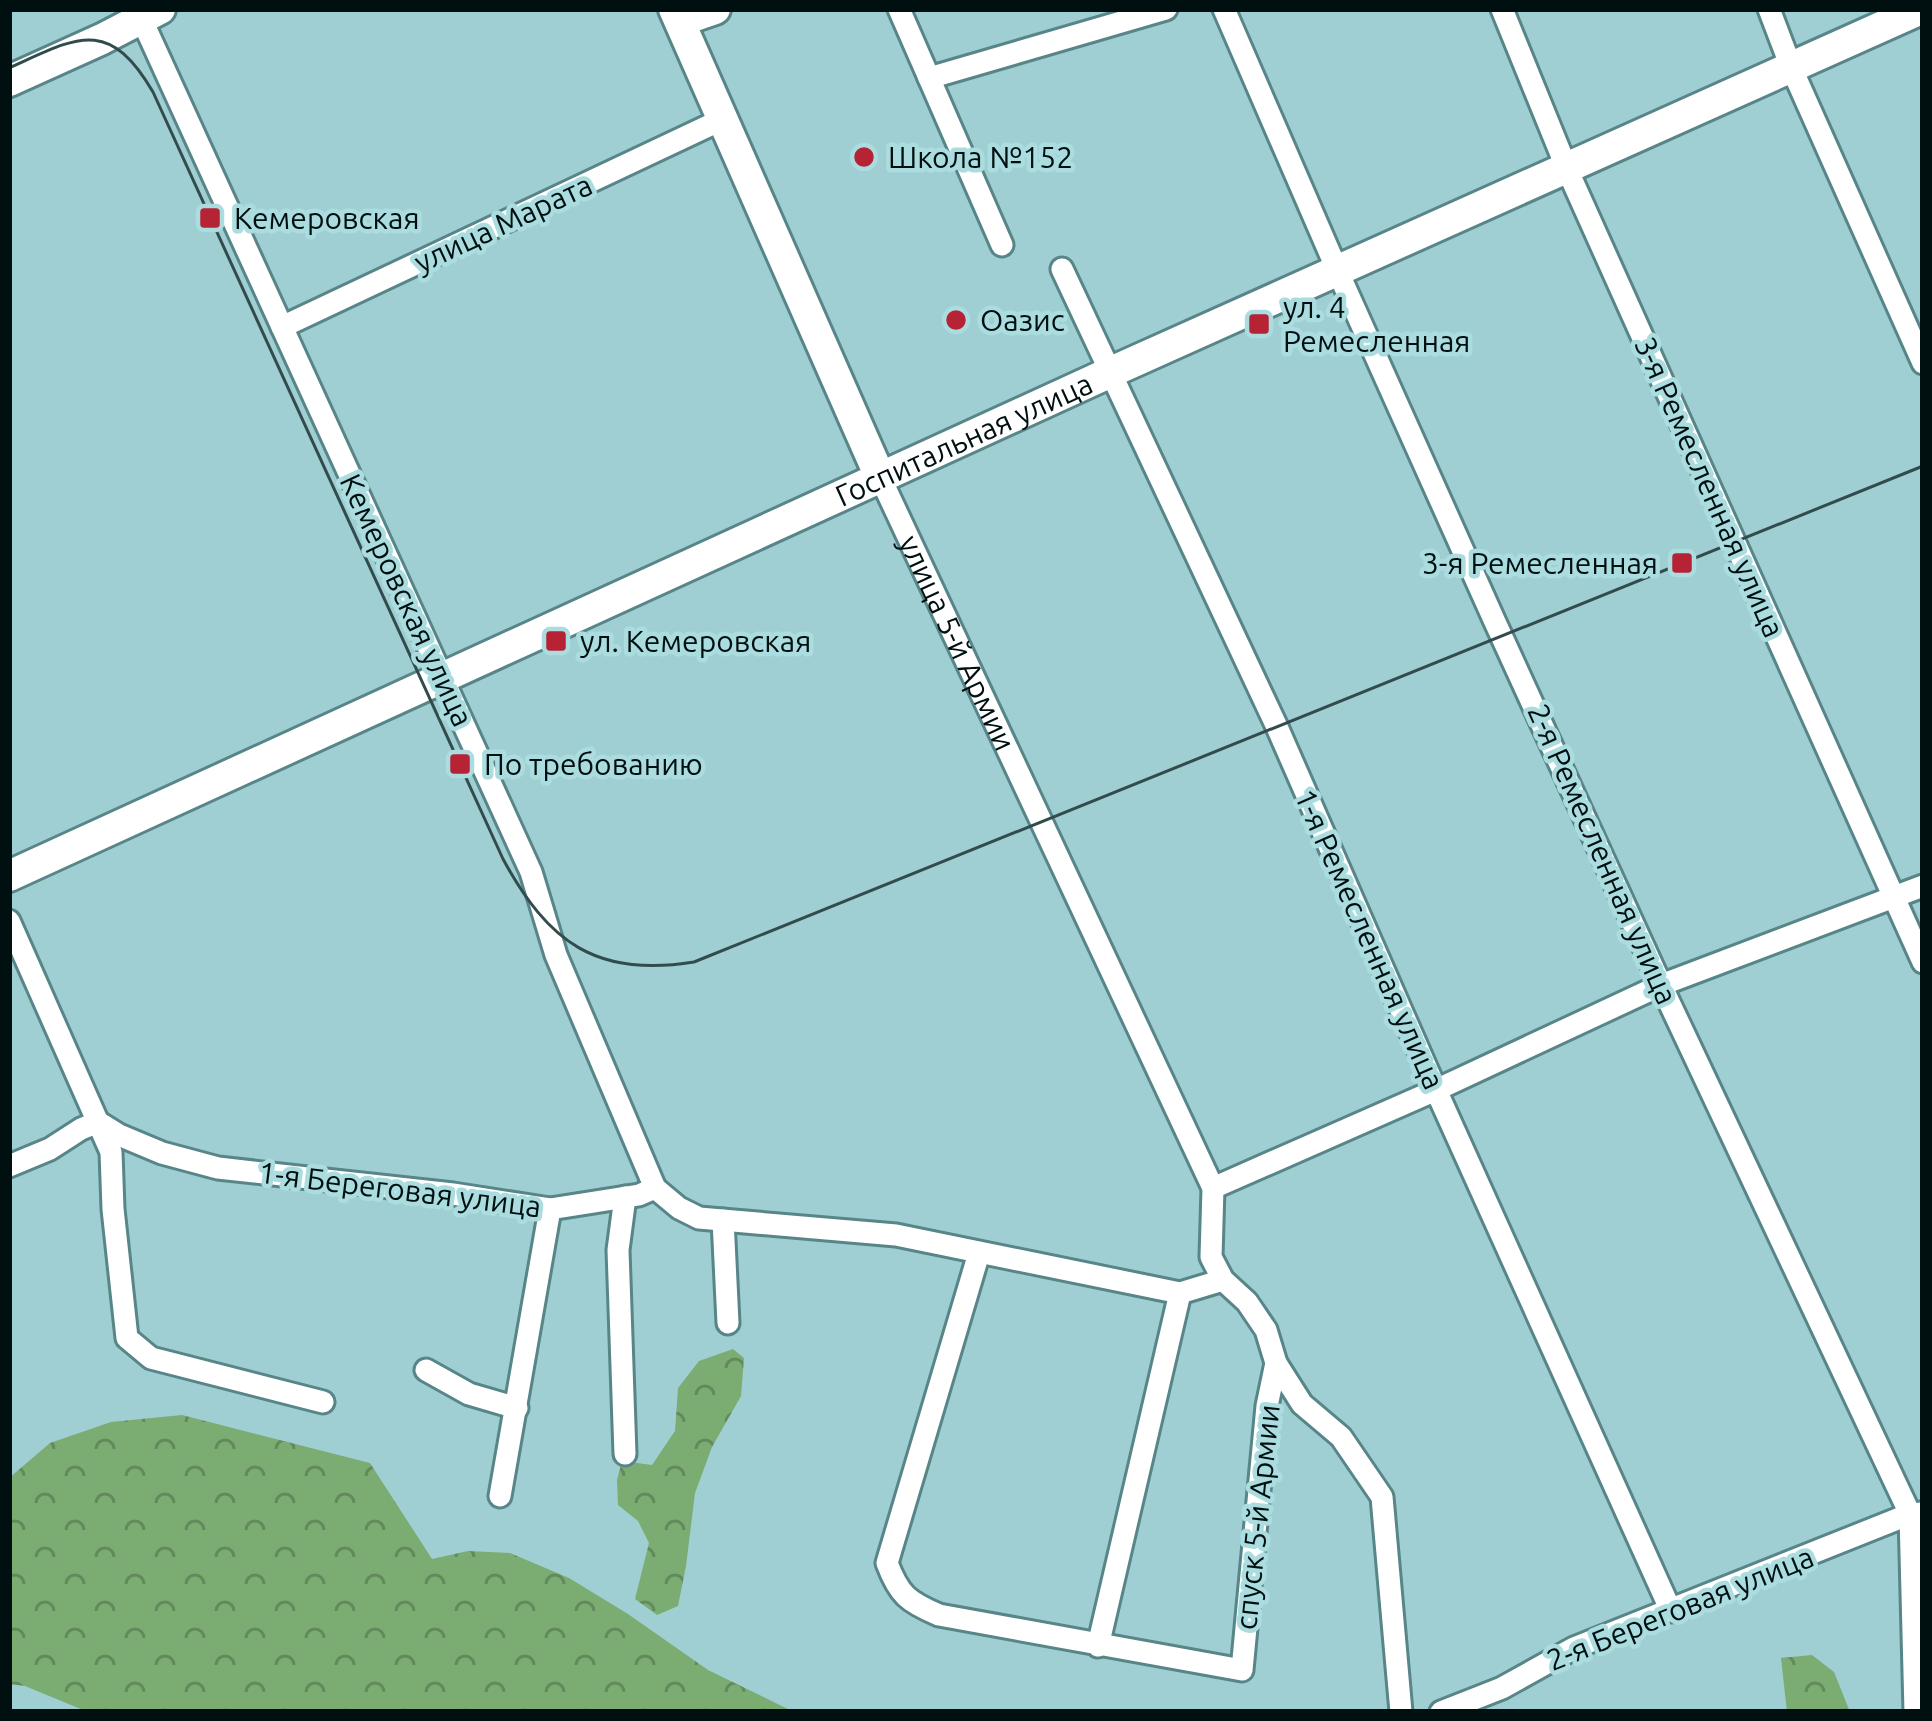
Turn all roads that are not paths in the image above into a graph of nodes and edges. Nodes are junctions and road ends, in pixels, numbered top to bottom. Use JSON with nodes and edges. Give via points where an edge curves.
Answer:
{"nodes":[{"id":1,"x":715,"y":9,"type":"edge"},
{"id":2,"x":899,"y":9,"type":"edge"},
{"id":3,"x":1166,"y":9,"type":"edge"},
{"id":4,"x":1224,"y":9,"type":"edge"},
{"id":5,"x":1502,"y":9,"type":"edge"},
{"id":6,"x":1769,"y":9,"type":"edge"},
{"id":7,"x":1921,"y":9,"type":"edge"},
{"id":8,"x":140,"y":15,"type":"edge"},
{"id":9,"x":677,"y":15,"type":"edge"},
{"id":10,"x":1791,"y":67,"type":"junction"},
{"id":11,"x":929,"y":78,"type":"junction"},
{"id":12,"x":9,"y":81,"type":"edge"},
{"id":13,"x":723,"y":119,"type":"junction"},
{"id":14,"x":1568,"y":169,"type":"junction"},
{"id":15,"x":1002,"y":245,"type":"dead end"},
{"id":16,"x":1062,"y":269,"type":"dead end"},
{"id":17,"x":1338,"y":272,"type":"junction"},
{"id":18,"x":282,"y":327,"type":"junction"},
{"id":19,"x":1923,"y":363,"type":"edge"},
{"id":20,"x":1111,"y":373,"type":"junction"},
{"id":21,"x":880,"y":477,"type":"junction"},
{"id":22,"x":443,"y":676,"type":"junction"},
{"id":23,"x":9,"y":876,"type":"edge"},
{"id":24,"x":1923,"y":886,"type":"edge"},
{"id":25,"x":1894,"y":898,"type":"junction"},
{"id":26,"x":9,"y":921,"type":"edge"},
{"id":27,"x":1923,"y":962,"type":"edge"},
{"id":28,"x":1661,"y":985,"type":"junction"},
{"id":29,"x":1436,"y":1090,"type":"junction"},
{"id":30,"x":98,"y":1122,"type":"junction"},
{"id":31,"x":9,"y":1166,"type":"edge"},
{"id":32,"x":655,"y":1188,"type":"junction"},
{"id":33,"x":1213,"y":1188,"type":"junction"},
{"id":34,"x":625,"y":1197,"type":"junction"},
{"id":35,"x":550,"y":1209,"type":"junction"},
{"id":36,"x":723,"y":1220,"type":"junction"},
{"id":37,"x":979,"y":1253,"type":"junction"},
{"id":38,"x":1223,"y":1280,"type":"junction"},
{"id":39,"x":1180,"y":1293,"type":"junction"},
{"id":40,"x":728,"y":1323,"type":"dead end"},
{"id":41,"x":1276,"y":1363,"type":"junction"},
{"id":42,"x":427,"y":1370,"type":"dead end"},
{"id":43,"x":323,"y":1402,"type":"dead end"},
{"id":44,"x":517,"y":1408,"type":"junction"},
{"id":45,"x":625,"y":1454,"type":"dead end"},
{"id":46,"x":500,"y":1496,"type":"dead end"},
{"id":47,"x":1917,"y":1514,"type":"edge"},
{"id":48,"x":1671,"y":1611,"type":"junction"},
{"id":49,"x":1098,"y":1646,"type":"junction"},
{"id":50,"x":1401,"y":1712,"type":"edge"},
{"id":51,"x":1441,"y":1712,"type":"edge"},
{"id":52,"x":1915,"y":1712,"type":"edge"}],
"edges":[{"from":1,"to":9,"type":"main road"},
{"from":2,"to":11,"type":"street"},
{"from":3,"to":11,"type":"street"},
{"from":4,"to":17,"type":"street","name":"2-я Ремесленная улица"},
{"from":5,"to":14,"type":"street","name":"3-я Ремесленная улица"},
{"from":6,"to":10,"type":"street"},
{"from":7,"to":10,"type":"main road","name":"Госпитальная улица"},
{"from":8,"to":12,"type":"main road"},
{"from":8,"to":18,"type":"street","name":"Кемеровская улица"},
{"from":9,"to":13,"type":"main road","name":"улица 5-й Армии"},
{"from":10,"to":14,"type":"main road","name":"Госпитальная улица"},
{"from":10,"to":19,"type":"street"},
{"from":11,"to":15,"type":"street"},
{"from":13,"to":18,"type":"street","name":"улица Марата"},
{"from":13,"to":21,"type":"main road","name":"улица 5-й Армии"},
{"from":14,"to":17,"type":"main road","name":"Госпитальная улица"},
{"from":14,"to":25,"type":"street","name":"3-я Ремесленная улица"},
{"from":16,"to":20,"type":"street","name":"1-я Ремесленная улица"},
{"from":17,"to":20,"type":"main road","name":"Госпитальная улица"},
{"from":17,"to":28,"type":"street","name":"2-я Ремесленная улица"},
{"from":18,"to":22,"type":"street","name":"Кемеровская улица"},
{"from":20,"to":21,"type":"main road","name":"Госпитальная улица"},
{"from":20,"to":29,"type":"street","name":"1-я Ремесленная улица"},
{"from":21,"to":22,"type":"main road","name":"Госпитальная улица"},
{"from":21,"to":33,"type":"street","name":"улица 5-й Армии"},
{"from":22,"to":23,"type":"main road","name":"Госпитальная улица"},
{"from":22,"to":32,"type":"street","name":"Кемеровская улица","via":[[531,872],[556,955]]},
{"from":24,"to":25,"type":"street"},
{"from":25,"to":27,"type":"street","name":"3-я Ремесленная улица"},
{"from":25,"to":28,"type":"street"},
{"from":26,"to":30,"type":"street"},
{"from":28,"to":29,"type":"street"},
{"from":28,"to":47,"type":"street","name":"2-я Ремесленная улица"},
{"from":29,"to":33,"type":"street"},
{"from":29,"to":48,"type":"street","name":"1-я Ремесленная улица"},
{"from":30,"to":31,"type":"street"},
{"from":30,"to":35,"type":"street","name":"1-я Береговая улица","via":[[162,1154],[218,1168]]},
{"from":30,"to":43,"type":"street","via":[[111,1152],[127,1338],[151,1358]]},
{"from":32,"to":34,"type":"street","name":"1-я Береговая улица"},
{"from":32,"to":36,"type":"street","via":[[699,1218]]},
{"from":33,"to":38,"type":"street","name":"улица 5-й Армии","via":[[1211,1257]]},
{"from":34,"to":35,"type":"street","name":"1-я Береговая улица"},
{"from":34,"to":45,"type":"street","via":[[618,1250]]},
{"from":35,"to":44,"type":"street"},
{"from":36,"to":37,"type":"street","via":[[896,1235]]},
{"from":36,"to":40,"type":"street"},
{"from":37,"to":39,"type":"street"},
{"from":37,"to":49,"type":"street","via":[[887,1563],[913,1604],[939,1615]]},
{"from":38,"to":39,"type":"street"},
{"from":38,"to":41,"type":"street","via":[[1266,1330]]},
{"from":39,"to":49,"type":"street"},
{"from":41,"to":49,"type":"street","name":"спуск 5-й Армии","via":[[1242,1670]]},
{"from":41,"to":50,"type":"street","via":[[1382,1497]]},
{"from":42,"to":44,"type":"street"},
{"from":44,"to":46,"type":"street"},
{"from":47,"to":48,"type":"street","name":"2-я Береговая улица"},
{"from":47,"to":52,"type":"street","name":"2-я Ремесленная улица"},
{"from":48,"to":51,"type":"street","name":"2-я Береговая улица"}]}
